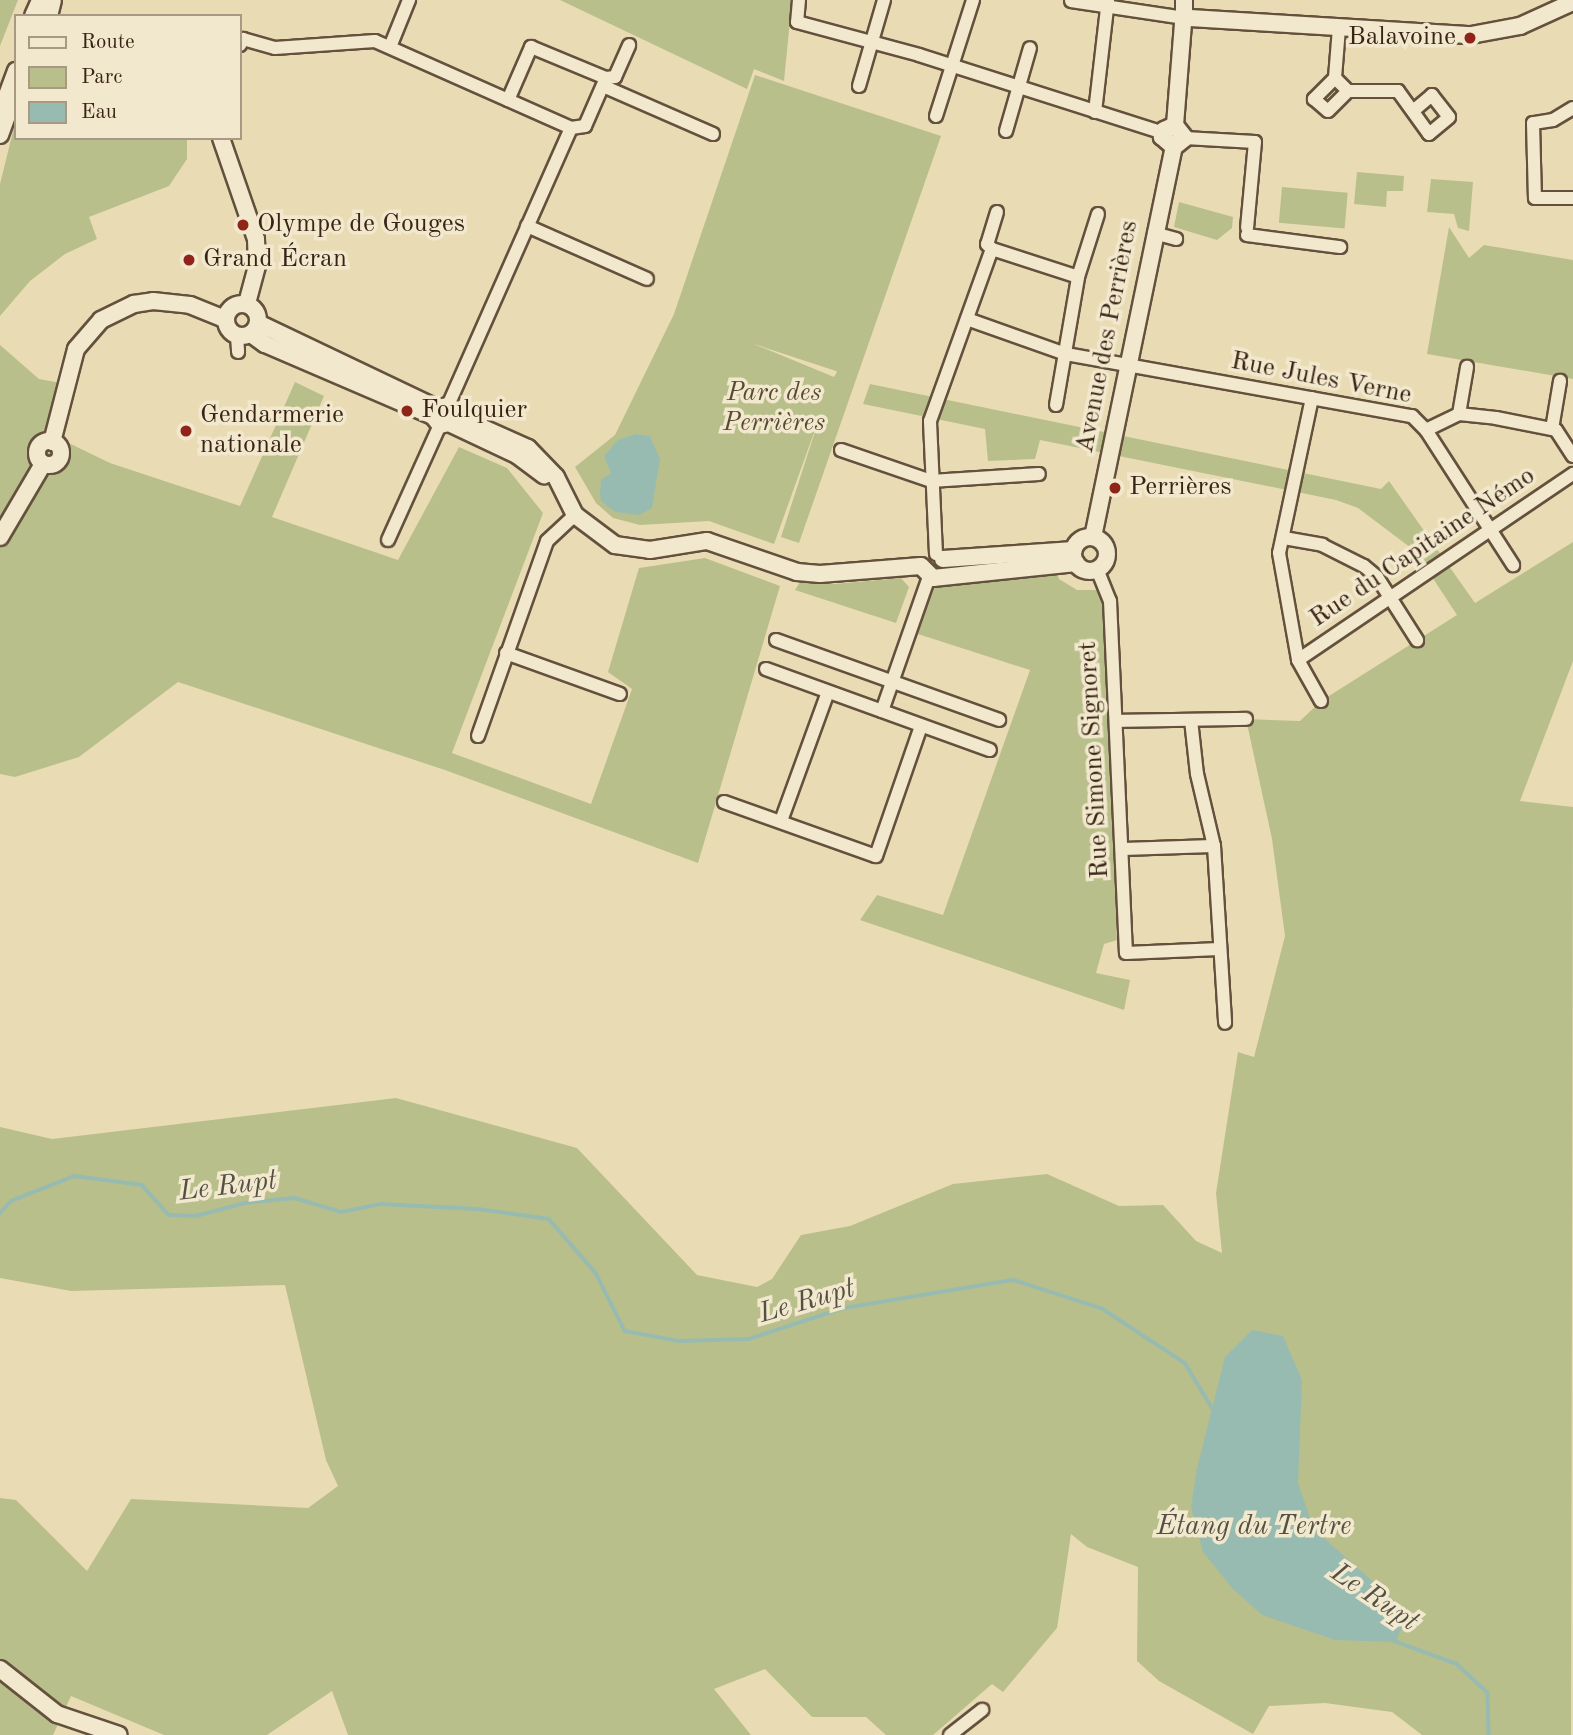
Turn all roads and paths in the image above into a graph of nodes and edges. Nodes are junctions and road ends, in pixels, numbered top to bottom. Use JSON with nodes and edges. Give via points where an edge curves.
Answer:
{"nodes":[{"id":1,"x":409,"y":0,"type":"edge"},
{"id":2,"x":799,"y":0,"type":"edge"},
{"id":3,"x":884,"y":0,"type":"edge"},
{"id":4,"x":973,"y":0,"type":"edge"},
{"id":5,"x":1071,"y":1,"type":"edge"},
{"id":6,"x":1573,"y":2,"type":"edge"},
{"id":7,"x":1108,"y":4,"type":"edge"},
{"id":8,"x":1184,"y":14,"type":"edge"},
{"id":9,"x":1339,"y":29,"type":"junction"},
{"id":10,"x":242,"y":42,"type":"edge"},
{"id":11,"x":871,"y":44,"type":"junction"},
{"id":12,"x":629,"y":46,"type":"dead end"},
{"id":13,"x":390,"y":47,"type":"junction"},
{"id":14,"x":1030,"y":48,"type":"dead end"},
{"id":15,"x":951,"y":66,"type":"junction"},
{"id":16,"x":14,"y":76,"type":"edge"},
{"id":17,"x":1335,"y":78,"type":"junction"},
{"id":18,"x":604,"y":82,"type":"junction"},
{"id":19,"x":859,"y":86,"type":"dead end"},
{"id":20,"x":1019,"y":89,"type":"junction"},
{"id":21,"x":1348,"y":91,"type":"junction"},
{"id":22,"x":14,"y":98,"type":"edge"},
{"id":23,"x":508,"y":100,"type":"junction"},
{"id":24,"x":1573,"y":108,"type":"edge"},
{"id":25,"x":1414,"y":110,"type":"dead end"},
{"id":26,"x":1096,"y":112,"type":"junction"},
{"id":27,"x":0,"y":114,"type":"edge"},
{"id":28,"x":936,"y":116,"type":"dead end"},
{"id":29,"x":571,"y":128,"type":"junction"},
{"id":30,"x":1006,"y":131,"type":"dead end"},
{"id":31,"x":713,"y":134,"type":"dead end"},
{"id":32,"x":0,"y":135,"type":"edge"},
{"id":33,"x":1174,"y":136,"type":"junction"},
{"id":34,"x":222,"y":140,"type":"edge"},
{"id":35,"x":1573,"y":198,"type":"edge"},
{"id":36,"x":997,"y":212,"type":"dead end"},
{"id":37,"x":1098,"y":214,"type":"dead end"},
{"id":38,"x":527,"y":226,"type":"junction"},
{"id":39,"x":1154,"y":233,"type":"junction"},
{"id":40,"x":1176,"y":239,"type":"dead end"},
{"id":41,"x":1339,"y":247,"type":"dead end"},
{"id":42,"x":992,"y":249,"type":"junction"},
{"id":43,"x":1078,"y":277,"type":"junction"},
{"id":44,"x":647,"y":279,"type":"dead end"},
{"id":45,"x":247,"y":304,"type":"junction"},
{"id":46,"x":225,"y":319,"type":"junction"},
{"id":47,"x":967,"y":319,"type":"junction"},
{"id":48,"x":246,"y":336,"type":"junction"},
{"id":49,"x":1066,"y":354,"type":"junction"},
{"id":50,"x":1128,"y":366,"type":"junction"},
{"id":51,"x":1467,"y":367,"type":"dead end"},
{"id":52,"x":1560,"y":381,"type":"dead end"},
{"id":53,"x":1312,"y":398,"type":"junction"},
{"id":54,"x":1056,"y":405,"type":"dead end"},
{"id":55,"x":1459,"y":414,"type":"junction"},
{"id":56,"x":443,"y":416,"type":"junction"},
{"id":57,"x":1554,"y":429,"type":"junction"},
{"id":58,"x":1426,"y":430,"type":"junction"},
{"id":59,"x":1573,"y":433,"type":"edge"},
{"id":60,"x":841,"y":450,"type":"dead end"},
{"id":61,"x":1573,"y":456,"type":"edge"},
{"id":62,"x":1039,"y":474,"type":"dead end"},
{"id":63,"x":1573,"y":474,"type":"edge"},
{"id":64,"x":931,"y":481,"type":"junction"},
{"id":65,"x":575,"y":515,"type":"junction"},
{"id":66,"x":1489,"y":529,"type":"junction"},
{"id":67,"x":0,"y":537,"type":"edge"},
{"id":68,"x":1093,"y":537,"type":"junction"},
{"id":69,"x":1284,"y":538,"type":"junction"},
{"id":70,"x":388,"y":540,"type":"dead end"},
{"id":71,"x":1075,"y":557,"type":"junction"},
{"id":72,"x":1513,"y":565,"type":"dead end"},
{"id":73,"x":934,"y":566,"type":"junction"},
{"id":74,"x":1097,"y":569,"type":"junction"},
{"id":75,"x":1390,"y":595,"type":"junction"},
{"id":76,"x":776,"y":640,"type":"dead end"},
{"id":77,"x":1417,"y":640,"type":"dead end"},
{"id":78,"x":506,"y":653,"type":"junction"},
{"id":79,"x":1298,"y":660,"type":"junction"},
{"id":80,"x":766,"y":669,"type":"dead end"},
{"id":81,"x":892,"y":683,"type":"junction"},
{"id":82,"x":828,"y":692,"type":"junction"},
{"id":83,"x":620,"y":694,"type":"dead end"},
{"id":84,"x":1321,"y":701,"type":"dead end"},
{"id":85,"x":882,"y":711,"type":"junction"},
{"id":86,"x":1246,"y":719,"type":"dead end"},
{"id":87,"x":999,"y":720,"type":"dead end"},
{"id":88,"x":1191,"y":720,"type":"junction"},
{"id":89,"x":1116,"y":722,"type":"junction"},
{"id":90,"x":921,"y":726,"type":"junction"},
{"id":91,"x":478,"y":736,"type":"dead end"},
{"id":92,"x":990,"y":750,"type":"dead end"},
{"id":93,"x":724,"y":802,"type":"dead end"},
{"id":94,"x":781,"y":821,"type":"junction"},
{"id":95,"x":1214,"y":846,"type":"junction"},
{"id":96,"x":1122,"y":849,"type":"junction"},
{"id":97,"x":1219,"y":949,"type":"junction"},
{"id":98,"x":1225,"y":1023,"type":"dead end"},
{"id":99,"x":0,"y":1669,"type":"edge"},
{"id":100,"x":982,"y":1710,"type":"dead end"},
{"id":101,"x":119,"y":1735,"type":"edge"},
{"id":102,"x":950,"y":1735,"type":"edge"}],
"edges":[{"from":1,"to":13,"type":"street"},
{"from":2,"to":11,"type":"street","via":[[797,22]]},
{"from":3,"to":11,"type":"street"},
{"from":4,"to":15,"type":"street"},
{"from":5,"to":7,"type":"street"},
{"from":6,"to":9,"type":"street","via":[[1546,17],[1494,33]]},
{"from":7,"to":8,"type":"street"},
{"from":7,"to":26,"type":"street"},
{"from":8,"to":9,"type":"street"},
{"from":8,"to":33,"type":"street","name":"Avenue des Perrières"},
{"from":9,"to":17,"type":"street"},
{"from":10,"to":13,"type":"street","via":[[275,48],[375,41]]},
{"from":11,"to":15,"type":"street"},
{"from":11,"to":19,"type":"street"},
{"from":12,"to":18,"type":"street","via":[[615,76]]},
{"from":13,"to":23,"type":"street"},
{"from":14,"to":20,"type":"street"},
{"from":15,"to":20,"type":"street"},
{"from":15,"to":28,"type":"street"},
{"from":16,"to":27,"type":"street"},
{"from":17,"to":21,"type":"street"},
{"from":17,"to":21,"type":"street","via":[[1314,99],[1328,111]]},
{"from":18,"to":23,"type":"street","via":[[531,47]]},
{"from":18,"to":29,"type":"street","via":[[584,126]]},
{"from":18,"to":31,"type":"street"},
{"from":20,"to":26,"type":"street"},
{"from":20,"to":30,"type":"street"},
{"from":21,"to":25,"type":"street","via":[[1398,91]]},
{"from":22,"to":32,"type":"street"},
{"from":23,"to":29,"type":"street"},
{"from":24,"to":35,"type":"street","via":[[1553,120],[1533,123],[1535,198]]},
{"from":26,"to":33,"type":"street"},
{"from":29,"to":38,"type":"street"},
{"from":33,"to":39,"type":"street","name":"Avenue des Perrières"},
{"from":33,"to":41,"type":"street","via":[[1255,142],[1247,231]]},
{"from":34,"to":45,"type":"street","via":[[256,239],[257,266]]},
{"from":36,"to":42,"type":"street","via":[[987,244]]},
{"from":37,"to":43,"type":"street"},
{"from":38,"to":44,"type":"street"},
{"from":38,"to":56,"type":"street"},
{"from":39,"to":40,"type":"street"},
{"from":39,"to":50,"type":"street","name":"Avenue des Perrières"},
{"from":42,"to":43,"type":"street"},
{"from":42,"to":47,"type":"street"},
{"from":43,"to":49,"type":"street"},
{"from":45,"to":46,"type":"street","via":[[232,306]]},
{"from":45,"to":48,"type":"street","via":[[254,308]]},
{"from":46,"to":48,"type":"street"},
{"from":46,"to":67,"type":"street","via":[[190,305],[153,301],[134,304],[101,320],[76,349],[52,442],[38,447],[43,464]]},
{"from":47,"to":49,"type":"street","name":"Rue Jules Verne"},
{"from":47,"to":64,"type":"street","via":[[930,421]]},
{"from":48,"to":56,"type":"street"},
{"from":49,"to":50,"type":"street","name":"Rue Jules Verne"},
{"from":49,"to":54,"type":"street"},
{"from":50,"to":53,"type":"street","name":"Rue Jules Verne"},
{"from":50,"to":68,"type":"street","name":"Avenue des Perrières"},
{"from":51,"to":55,"type":"street"},
{"from":52,"to":57,"type":"street"},
{"from":53,"to":58,"type":"street","name":"Rue Jules Verne","via":[[1399,412],[1418,420]]},
{"from":53,"to":69,"type":"street"},
{"from":55,"to":57,"type":"street"},
{"from":55,"to":58,"type":"street"},
{"from":56,"to":65,"type":"street","via":[[528,448],[556,477]]},
{"from":56,"to":70,"type":"street"},
{"from":57,"to":59,"type":"street"},
{"from":57,"to":61,"type":"street"},
{"from":58,"to":66,"type":"street","name":"Rue Jules Verne"},
{"from":60,"to":64,"type":"street"},
{"from":62,"to":64,"type":"street"},
{"from":63,"to":66,"type":"street","name":"Rue du Capitaine Némo"},
{"from":64,"to":73,"type":"street"},
{"from":65,"to":73,"type":"street","via":[[604,539],[627,548],[663,549],[707,541],[797,572],[820,574]]},
{"from":65,"to":78,"type":"street","via":[[547,541]]},
{"from":66,"to":72,"type":"street","name":"Rue Jules Verne"},
{"from":66,"to":75,"type":"street","name":"Rue du Capitaine Némo"},
{"from":68,"to":71,"type":"street","via":[[1080,540]]},
{"from":68,"to":74,"type":"street","via":[[1106,549],[1105,560]]},
{"from":69,"to":75,"type":"street","via":[[1352,557],[1377,577]]},
{"from":69,"to":79,"type":"street","via":[[1279,553]]},
{"from":71,"to":73,"type":"street"},
{"from":71,"to":74,"type":"street","via":[[1086,570]]},
{"from":73,"to":81,"type":"street"},
{"from":74,"to":89,"type":"street","name":"Rue Simone Signoret","via":[[1111,601]]},
{"from":75,"to":77,"type":"street"},
{"from":75,"to":79,"type":"street","name":"Rue du Capitaine Némo","via":[[1373,612]]},
{"from":76,"to":81,"type":"street"},
{"from":78,"to":83,"type":"street"},
{"from":78,"to":91,"type":"street"},
{"from":79,"to":84,"type":"street"},
{"from":80,"to":82,"type":"street"},
{"from":81,"to":85,"type":"street"},
{"from":81,"to":87,"type":"street"},
{"from":82,"to":85,"type":"street"},
{"from":82,"to":94,"type":"street"},
{"from":85,"to":90,"type":"street"},
{"from":86,"to":88,"type":"street"},
{"from":88,"to":89,"type":"street"},
{"from":88,"to":95,"type":"street","via":[[1193,751]]},
{"from":89,"to":96,"type":"street","name":"Rue Simone Signoret"},
{"from":90,"to":92,"type":"street"},
{"from":90,"to":94,"type":"street","via":[[876,856]]},
{"from":93,"to":94,"type":"street"},
{"from":95,"to":96,"type":"street"},
{"from":95,"to":97,"type":"street"},
{"from":96,"to":97,"type":"street","name":"Rue Simone Signoret","via":[[1126,953]]},
{"from":97,"to":98,"type":"street"},
{"from":99,"to":101,"type":"street","via":[[57,1714]]},
{"from":100,"to":102,"type":"street"}]}
